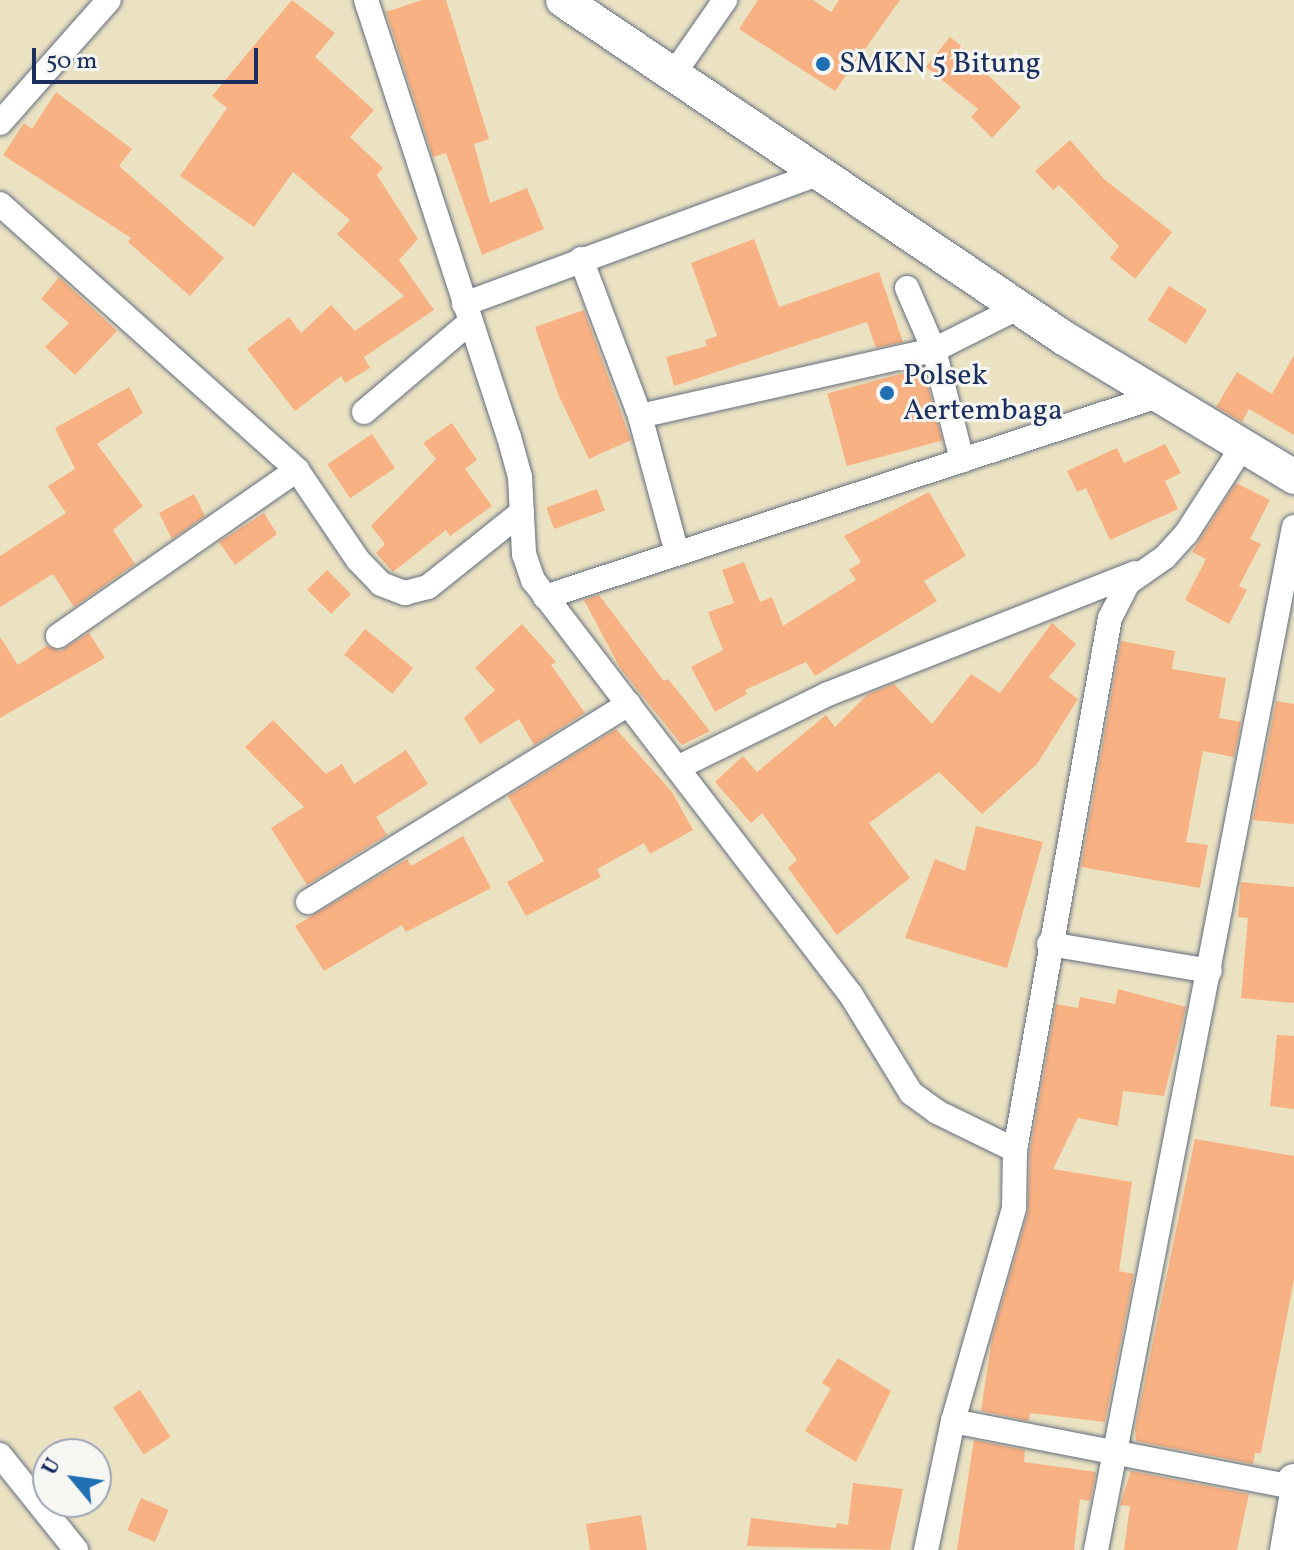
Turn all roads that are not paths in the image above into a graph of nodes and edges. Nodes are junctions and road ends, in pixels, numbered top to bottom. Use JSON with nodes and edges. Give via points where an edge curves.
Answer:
{"nodes":[{"id":1,"x":109,"y":0,"type":"edge"},
{"id":2,"x":366,"y":0,"type":"edge"},
{"id":3,"x":563,"y":0,"type":"edge"},
{"id":4,"x":725,"y":0,"type":"edge"},
{"id":5,"x":675,"y":72,"type":"junction"},
{"id":6,"x":0,"y":123,"type":"edge"},
{"id":7,"x":822,"y":172,"type":"junction"},
{"id":8,"x":0,"y":204,"type":"edge"},
{"id":9,"x":581,"y":259,"type":"junction"},
{"id":10,"x":907,"y":288,"type":"dead end"},
{"id":11,"x":1019,"y":307,"type":"junction"},
{"id":12,"x":467,"y":313,"type":"junction"},
{"id":13,"x":934,"y":350,"type":"junction"},
{"id":14,"x":1161,"y":395,"type":"junction"},
{"id":15,"x":364,"y":412,"type":"dead end"},
{"id":16,"x":640,"y":416,"type":"junction"},
{"id":17,"x":1242,"y":447,"type":"junction"},
{"id":18,"x":962,"y":460,"type":"junction"},
{"id":19,"x":297,"y":470,"type":"junction"},
{"id":20,"x":1294,"y":477,"type":"edge"},
{"id":21,"x":522,"y":512,"type":"junction"},
{"id":22,"x":1294,"y":527,"type":"edge"},
{"id":23,"x":677,"y":553,"type":"junction"},
{"id":24,"x":1152,"y":566,"type":"junction"},
{"id":25,"x":545,"y":597,"type":"junction"},
{"id":26,"x":58,"y":636,"type":"dead end"},
{"id":27,"x":629,"y":704,"type":"junction"},
{"id":28,"x":677,"y":768,"type":"junction"},
{"id":29,"x":308,"y":902,"type":"dead end"},
{"id":30,"x":1049,"y":944,"type":"junction"},
{"id":31,"x":1210,"y":971,"type":"junction"},
{"id":32,"x":1015,"y":1150,"type":"junction"},
{"id":33,"x":953,"y":1421,"type":"junction"},
{"id":34,"x":1113,"y":1454,"type":"junction"},
{"id":35,"x":0,"y":1455,"type":"edge"},
{"id":36,"x":1294,"y":1481,"type":"edge"},
{"id":37,"x":1294,"y":1487,"type":"edge"},
{"id":38,"x":76,"y":1550,"type":"edge"},
{"id":39,"x":926,"y":1550,"type":"edge"},
{"id":40,"x":1096,"y":1550,"type":"edge"},
{"id":41,"x":1282,"y":1550,"type":"edge"}],
"edges":[{"from":1,"to":6,"type":"street"},
{"from":2,"to":12,"type":"street"},
{"from":3,"to":5,"type":"street"},
{"from":4,"to":5,"type":"street"},
{"from":5,"to":7,"type":"street"},
{"from":7,"to":9,"type":"street"},
{"from":7,"to":11,"type":"street"},
{"from":8,"to":19,"type":"street"},
{"from":9,"to":12,"type":"street"},
{"from":9,"to":16,"type":"street"},
{"from":10,"to":13,"type":"street"},
{"from":11,"to":13,"type":"street"},
{"from":11,"to":14,"type":"street"},
{"from":12,"to":15,"type":"street"},
{"from":12,"to":21,"type":"street","via":[[513,450]]},
{"from":13,"to":16,"type":"street"},
{"from":13,"to":18,"type":"street"},
{"from":14,"to":17,"type":"street"},
{"from":14,"to":18,"type":"street"},
{"from":16,"to":23,"type":"street"},
{"from":17,"to":20,"type":"street"},
{"from":17,"to":24,"type":"street","via":[[1186,534]]},
{"from":18,"to":23,"type":"street"},
{"from":19,"to":21,"type":"street","via":[[358,560],[381,584],[405,593],[428,587]]},
{"from":19,"to":26,"type":"street"},
{"from":21,"to":25,"type":"street","via":[[524,554]]},
{"from":22,"to":31,"type":"street"},
{"from":23,"to":25,"type":"street"},
{"from":24,"to":28,"type":"street","via":[[828,694]]},
{"from":24,"to":30,"type":"street","via":[[1128,583],[1110,618]]},
{"from":25,"to":27,"type":"street"},
{"from":27,"to":28,"type":"street"},
{"from":27,"to":29,"type":"street"},
{"from":28,"to":32,"type":"street","via":[[851,995],[911,1093],[937,1112]]},
{"from":30,"to":31,"type":"street"},
{"from":30,"to":32,"type":"street"},
{"from":31,"to":34,"type":"street"},
{"from":32,"to":33,"type":"street","via":[[1014,1208]]},
{"from":33,"to":34,"type":"street"},
{"from":33,"to":39,"type":"street"},
{"from":34,"to":37,"type":"street"},
{"from":34,"to":40,"type":"street"},
{"from":35,"to":38,"type":"street"},
{"from":36,"to":37,"type":"street"},
{"from":37,"to":41,"type":"street"}]}
